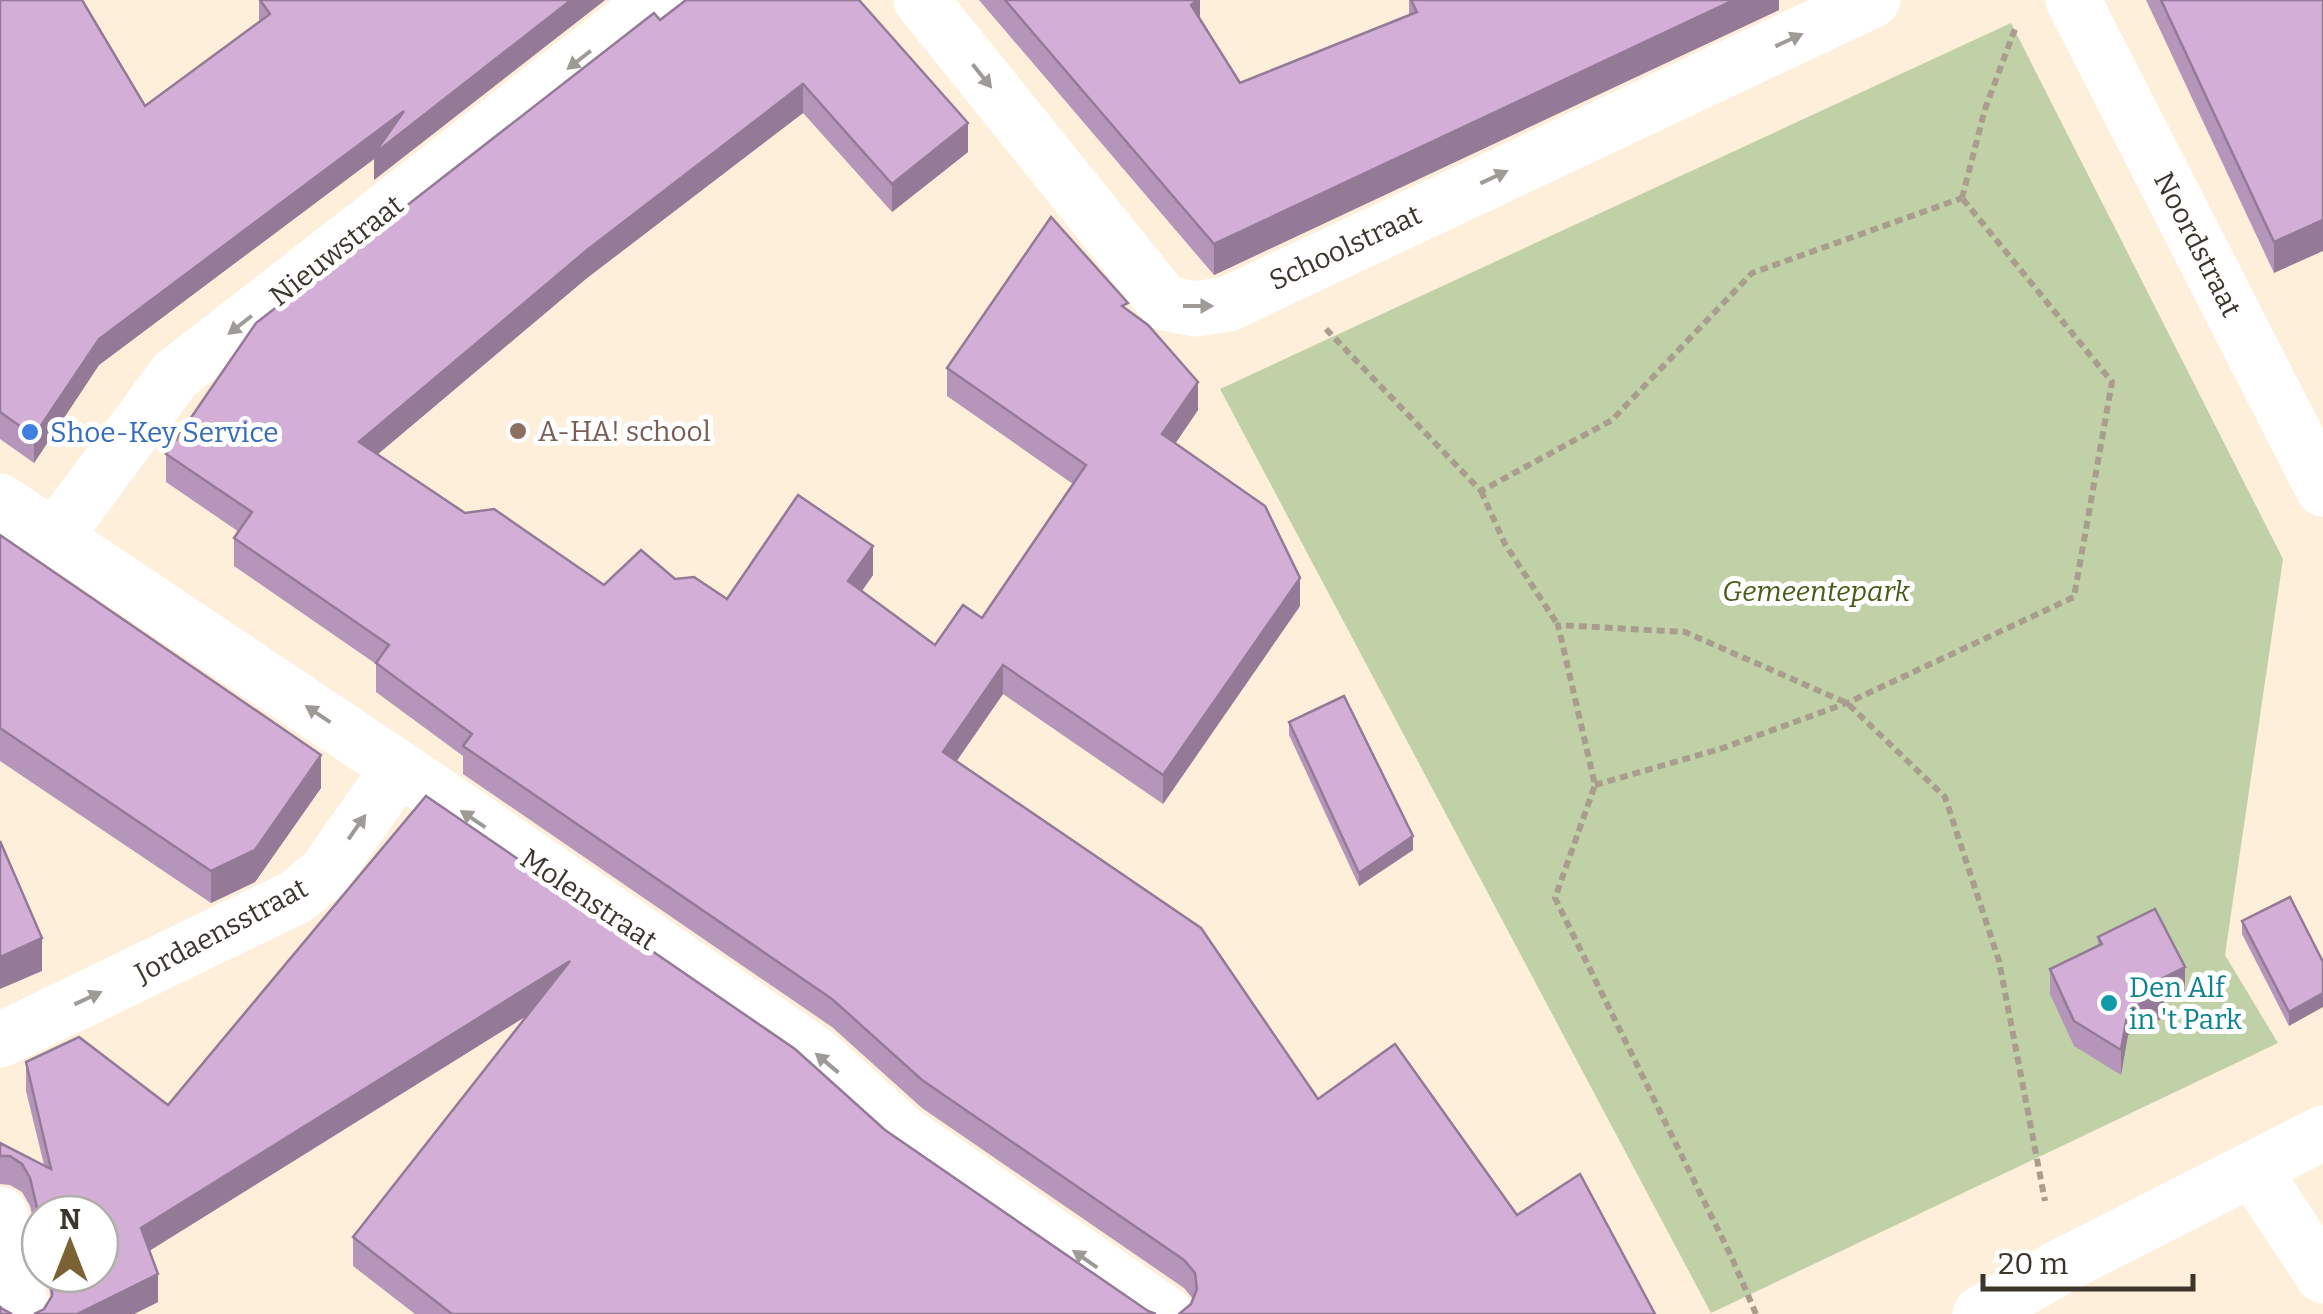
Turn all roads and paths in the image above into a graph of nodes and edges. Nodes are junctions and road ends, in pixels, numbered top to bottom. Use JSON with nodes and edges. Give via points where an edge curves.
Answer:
{"nodes":[{"id":1,"x":656,"y":0,"type":"edge"},
{"id":2,"x":921,"y":0,"type":"edge"},
{"id":3,"x":1874,"y":0,"type":"edge"},
{"id":4,"x":2073,"y":0,"type":"edge"},
{"id":5,"x":2019,"y":18,"type":"dead end"},
{"id":6,"x":1962,"y":198,"type":"junction"},
{"id":7,"x":1278,"y":278,"type":"junction"},
{"id":8,"x":2323,"y":489,"type":"edge"},
{"id":9,"x":1481,"y":491,"type":"junction"},
{"id":10,"x":0,"y":500,"type":"edge"},
{"id":11,"x":54,"y":537,"type":"junction"},
{"id":12,"x":1558,"y":625,"type":"junction"},
{"id":13,"x":1847,"y":704,"type":"junction"},
{"id":14,"x":399,"y":768,"type":"junction"},
{"id":15,"x":1595,"y":786,"type":"junction"},
{"id":16,"x":0,"y":1040,"type":"edge"},
{"id":17,"x":2323,"y":1133,"type":"edge"},
{"id":18,"x":2254,"y":1170,"type":"junction"},
{"id":19,"x":0,"y":1214,"type":"edge"},
{"id":20,"x":2058,"y":1268,"type":"junction"},
{"id":21,"x":2323,"y":1276,"type":"edge"},
{"id":22,"x":23,"y":1314,"type":"edge"},
{"id":23,"x":1166,"y":1314,"type":"edge"},
{"id":24,"x":1756,"y":1314,"type":"edge"},
{"id":25,"x":1980,"y":1314,"type":"edge"}],
"edges":[{"from":1,"to":11,"type":"street","name":"Nieuwstraat","one_way":true,"via":[[175,375]]},
{"from":2,"to":7,"type":"street","name":"Schoolstraat","one_way":true,"via":[[1166,303],[1228,304]]},
{"from":7,"to":3,"type":"street","name":"Schoolstraat","one_way":true},
{"from":4,"to":8,"type":"street","name":"Noordstraat"},
{"from":5,"to":6,"type":"path"},
{"from":6,"to":9,"type":"path","via":[[1752,274],[1612,420]]},
{"from":6,"to":13,"type":"path","via":[[2112,382],[2074,597]]},
{"from":7,"to":9,"type":"path"},
{"from":9,"to":12,"type":"path","via":[[1505,544]]},
{"from":10,"to":11,"type":"street","name":"Molenstraat"},
{"from":14,"to":11,"type":"street","name":"Molenstraat","one_way":true},
{"from":12,"to":13,"type":"path","via":[[1685,632]]},
{"from":12,"to":15,"type":"path"},
{"from":13,"to":15,"type":"path"},
{"from":13,"to":20,"type":"path","via":[[1944,797],[1999,961]]},
{"from":16,"to":14,"type":"street","name":"Jordaensstraat","one_way":true,"via":[[296,897],[325,873]]},
{"from":23,"to":14,"type":"street","name":"Molenstraat","one_way":true,"via":[[903,1134],[814,1052]]},
{"from":15,"to":24,"type":"path","via":[[1554,898]]},
{"from":17,"to":18,"type":"street"},
{"from":18,"to":20,"type":"street"},
{"from":18,"to":21,"type":"street"},
{"from":19,"to":22,"type":"street"},
{"from":20,"to":25,"type":"street"}]}
